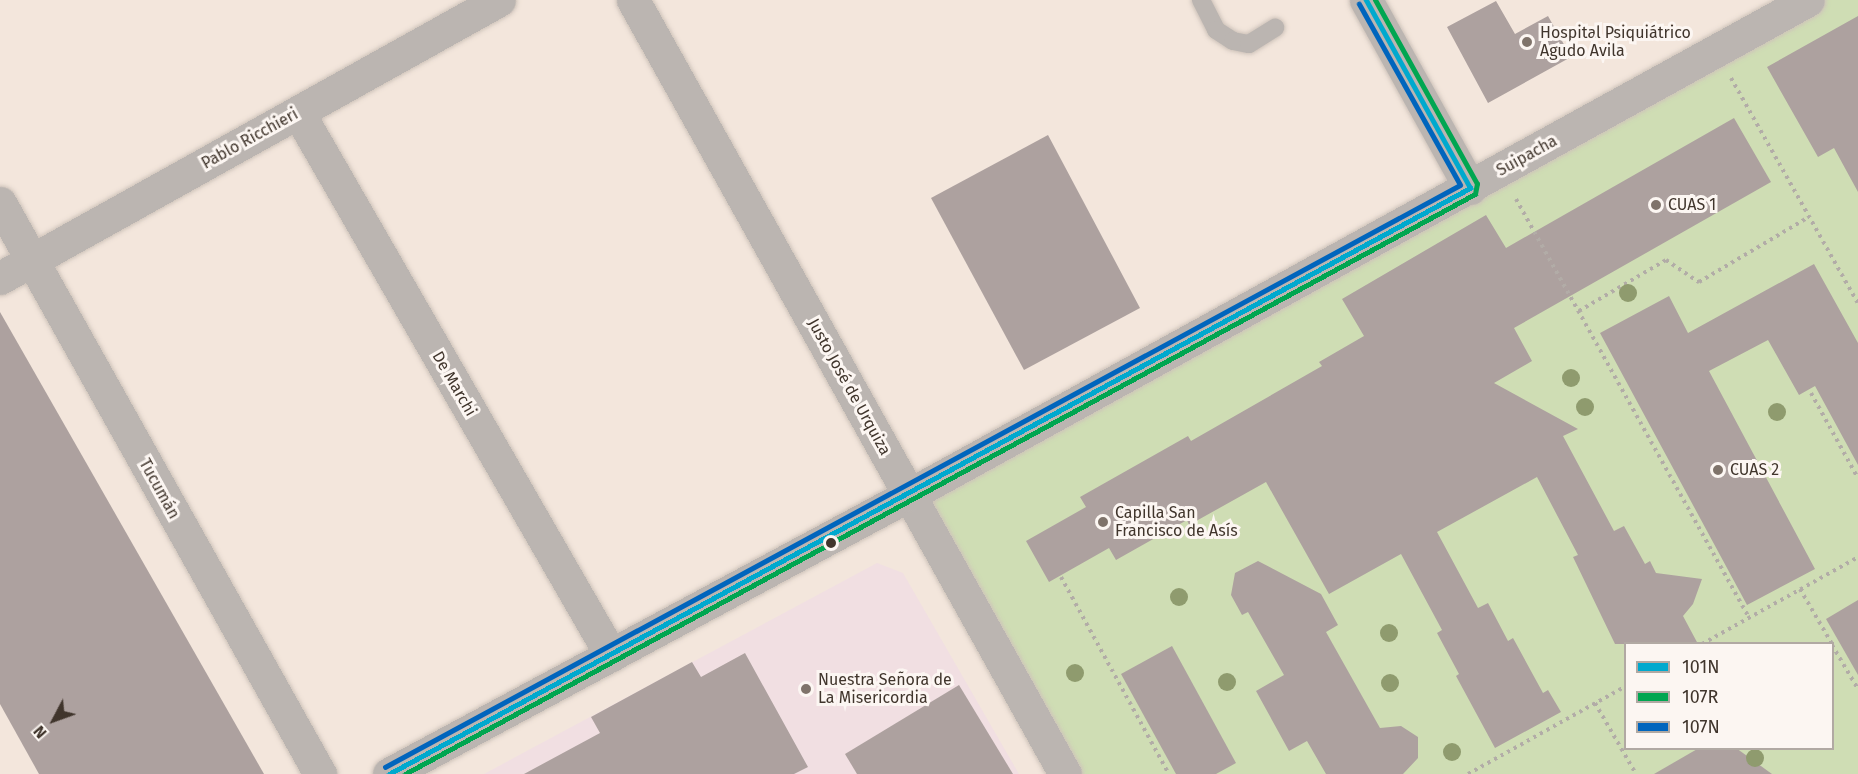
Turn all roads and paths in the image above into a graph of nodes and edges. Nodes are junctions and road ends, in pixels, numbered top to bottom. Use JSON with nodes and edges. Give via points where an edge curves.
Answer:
{"nodes":[{"id":1,"x":499,"y":0,"type":"edge"},
{"id":2,"x":633,"y":0,"type":"edge"},
{"id":3,"x":1201,"y":0,"type":"edge"},
{"id":4,"x":1366,"y":0,"type":"edge"},
{"id":5,"x":1808,"y":0,"type":"edge"},
{"id":6,"x":1275,"y":28,"type":"dead end"},
{"id":7,"x":1716,"y":51,"type":"junction"},
{"id":8,"x":298,"y":112,"type":"junction"},
{"id":9,"x":1501,"y":171,"type":"junction"},
{"id":10,"x":1470,"y":188,"type":"junction"},
{"id":11,"x":0,"y":203,"type":"edge"},
{"id":12,"x":1809,"y":216,"type":"junction"},
{"id":13,"x":31,"y":260,"type":"junction"},
{"id":14,"x":0,"y":278,"type":"edge"},
{"id":15,"x":1858,"y":303,"type":"edge"},
{"id":16,"x":1579,"y":311,"type":"junction"},
{"id":17,"x":1811,"y":393,"type":"dead end"},
{"id":18,"x":1858,"y":478,"type":"edge"},
{"id":19,"x":909,"y":495,"type":"junction"},
{"id":20,"x":1858,"y":556,"type":"edge"},
{"id":21,"x":1061,"y":577,"type":"dead end"},
{"id":22,"x":1800,"y":589,"type":"junction"},
{"id":23,"x":1749,"y":617,"type":"junction"},
{"id":24,"x":1705,"y":642,"type":"edge"},
{"id":25,"x":1831,"y":642,"type":"edge"},
{"id":26,"x":1834,"y":647,"type":"edge"},
{"id":27,"x":610,"y":655,"type":"junction"},
{"id":28,"x":1624,"y":687,"type":"edge"},
{"id":29,"x":1858,"y":689,"type":"edge"},
{"id":30,"x":1595,"y":703,"type":"junction"},
{"id":31,"x":320,"y":774,"type":"edge"},
{"id":32,"x":389,"y":774,"type":"edge"},
{"id":33,"x":1065,"y":774,"type":"edge"},
{"id":34,"x":1169,"y":774,"type":"edge"},
{"id":35,"x":1468,"y":774,"type":"edge"},
{"id":36,"x":1636,"y":774,"type":"edge"}],
"edges":[{"from":1,"to":8,"type":"street","name":"Pablo Ricchieri"},
{"from":2,"to":19,"type":"street","name":"Justo José de Urquiza"},
{"from":3,"to":6,"type":"lane","via":[[1216,30],[1233,41],[1249,44]]},
{"from":4,"to":10,"type":"street"},
{"from":5,"to":7,"type":"street","name":"Suipacha"},
{"from":7,"to":9,"type":"street","name":"Suipacha"},
{"from":7,"to":12,"type":"path"},
{"from":8,"to":13,"type":"street","name":"Pablo Ricchieri"},
{"from":8,"to":27,"type":"street","name":"De Marchi"},
{"from":9,"to":10,"type":"street","name":"Suipacha"},
{"from":9,"to":16,"type":"path"},
{"from":10,"to":19,"type":"street","name":"Suipacha"},
{"from":11,"to":13,"type":"street","name":"Tucumán"},
{"from":12,"to":15,"type":"path"},
{"from":12,"to":16,"type":"path","via":[[1699,282],[1666,260]]},
{"from":13,"to":14,"type":"street","name":"Pablo Ricchieri"},
{"from":13,"to":31,"type":"street","name":"Tucumán"},
{"from":16,"to":23,"type":"path"},
{"from":17,"to":18,"type":"path"},
{"from":19,"to":27,"type":"street","name":"Suipacha"},
{"from":19,"to":33,"type":"street","name":"Justo José de Urquiza"},
{"from":20,"to":22,"type":"path"},
{"from":21,"to":34,"type":"path"},
{"from":22,"to":23,"type":"path"},
{"from":22,"to":25,"type":"path"},
{"from":23,"to":24,"type":"path"},
{"from":26,"to":29,"type":"path"},
{"from":27,"to":32,"type":"street","name":"Suipacha"},
{"from":28,"to":30,"type":"path"},
{"from":30,"to":35,"type":"path"},
{"from":30,"to":36,"type":"path"}]}
